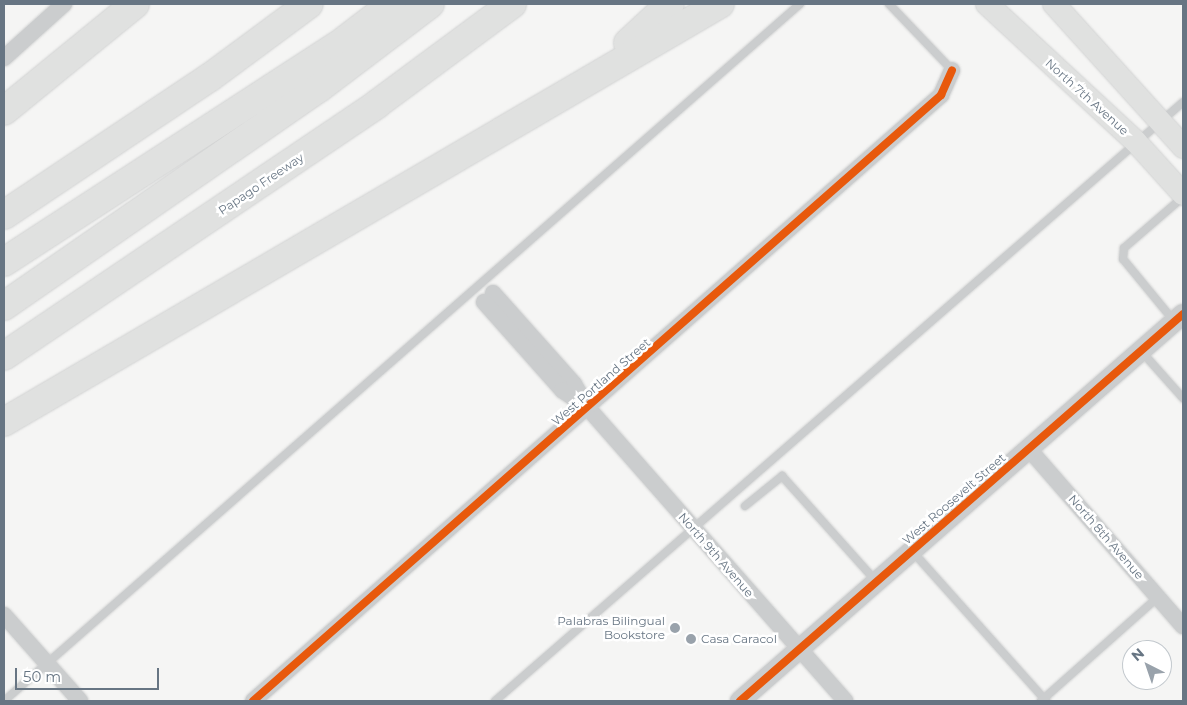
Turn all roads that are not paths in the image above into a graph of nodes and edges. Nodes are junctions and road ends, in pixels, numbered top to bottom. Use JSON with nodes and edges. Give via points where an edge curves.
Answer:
{"nodes":[{"id":1,"x":64,"y":4,"type":"edge"},
{"id":2,"x":135,"y":4,"type":"edge"},
{"id":3,"x":309,"y":4,"type":"edge"},
{"id":4,"x":392,"y":4,"type":"edge"},
{"id":5,"x":430,"y":4,"type":"edge"},
{"id":6,"x":512,"y":4,"type":"edge"},
{"id":7,"x":670,"y":4,"type":"edge"},
{"id":8,"x":720,"y":4,"type":"edge"},
{"id":9,"x":800,"y":4,"type":"edge"},
{"id":10,"x":889,"y":4,"type":"edge"},
{"id":11,"x":987,"y":4,"type":"edge"},
{"id":12,"x":1054,"y":4,"type":"edge"},
{"id":13,"x":4,"y":58,"type":"edge"},
{"id":14,"x":952,"y":70,"type":"joint"},
{"id":15,"x":548,"y":102,"type":"junction"},
{"id":16,"x":1183,"y":102,"type":"edge"},
{"id":17,"x":4,"y":111,"type":"edge"},
{"id":18,"x":1160,"y":122,"type":"junction"},
{"id":19,"x":1136,"y":142,"type":"junction"},
{"id":20,"x":1183,"y":147,"type":"edge"},
{"id":21,"x":1183,"y":195,"type":"edge"},
{"id":22,"x":4,"y":215,"type":"edge"},
{"id":23,"x":4,"y":262,"type":"edge"},
{"id":24,"x":488,"y":298,"type":"dead end"},
{"id":25,"x":4,"y":306,"type":"edge"},
{"id":26,"x":1179,"y":318,"type":"edge"},
{"id":27,"x":1141,"y":351,"type":"junction"},
{"id":28,"x":4,"y":356,"type":"edge"},
{"id":29,"x":1183,"y":398,"type":"edge"},
{"id":30,"x":588,"y":408,"type":"junction"},
{"id":31,"x":4,"y":422,"type":"edge"},
{"id":32,"x":1028,"y":448,"type":"junction"},
{"id":33,"x":745,"y":506,"type":"dead end"},
{"id":34,"x":692,"y":528,"type":"junction"},
{"id":35,"x":912,"y":551,"type":"junction"},
{"id":36,"x":876,"y":581,"type":"junction"},
{"id":37,"x":1158,"y":597,"type":"junction"},
{"id":38,"x":4,"y":615,"type":"edge"},
{"id":39,"x":1183,"y":626,"type":"edge"},
{"id":40,"x":799,"y":649,"type":"junction"},
{"id":41,"x":47,"y":664,"type":"junction"},
{"id":42,"x":4,"y":700,"type":"edge"},
{"id":43,"x":80,"y":701,"type":"edge"},
{"id":44,"x":253,"y":701,"type":"edge"},
{"id":45,"x":495,"y":701,"type":"edge"},
{"id":46,"x":740,"y":701,"type":"edge"},
{"id":47,"x":845,"y":701,"type":"edge"},
{"id":48,"x":1044,"y":701,"type":"edge"}],
"edges":[{"from":1,"to":13,"type":"street"},
{"from":2,"to":17,"type":"highway"},
{"from":3,"to":22,"type":"highway","via":[[209,78]]},
{"from":4,"to":23,"type":"highway","via":[[329,51]]},
{"from":5,"to":25,"type":"highway","via":[[319,88]]},
{"from":6,"to":28,"type":"highway","name":"Papago Freeway","via":[[377,104]]},
{"from":7,"to":15,"type":"highway","via":[[642,32]]},
{"from":8,"to":15,"type":"highway"},
{"from":9,"to":41,"type":"lane"},
{"from":10,"to":14,"type":"lane"},
{"from":11,"to":19,"type":"main road","name":"North 7th Avenue"},
{"from":12,"to":18,"type":"main road"},
{"from":14,"to":30,"type":"street","name":"West Portland Street","via":[[942,95]]},
{"from":15,"to":31,"type":"highway"},
{"from":16,"to":18,"type":"lane"},
{"from":18,"to":19,"type":"lane"},
{"from":18,"to":20,"type":"main road"},
{"from":19,"to":21,"type":"main road","name":"North 7th Avenue"},
{"from":19,"to":34,"type":"lane"},
{"from":21,"to":26,"type":"lane","via":[[1124,248],[1123,259]]},
{"from":24,"to":30,"type":"street","name":"North 9th Avenue","via":[[562,390]]},
{"from":26,"to":27,"type":"street","name":"West Roosevelt Street"},
{"from":27,"to":29,"type":"lane"},
{"from":27,"to":32,"type":"street","name":"West Roosevelt Street"},
{"from":30,"to":34,"type":"street","name":"North 9th Avenue"},
{"from":30,"to":44,"type":"street","name":"West Portland Street"},
{"from":32,"to":35,"type":"street","name":"West Roosevelt Street"},
{"from":32,"to":37,"type":"street","name":"North 8th Avenue"},
{"from":33,"to":36,"type":"lane","via":[[782,476]]},
{"from":34,"to":40,"type":"street","name":"North 9th Avenue"},
{"from":34,"to":45,"type":"lane"},
{"from":35,"to":36,"type":"street","name":"West Roosevelt Street"},
{"from":35,"to":48,"type":"lane"},
{"from":36,"to":40,"type":"street","name":"West Roosevelt Street"},
{"from":37,"to":39,"type":"street","name":"North 8th Avenue"},
{"from":37,"to":48,"type":"lane"},
{"from":38,"to":41,"type":"street"},
{"from":40,"to":46,"type":"street","name":"West Roosevelt Street"},
{"from":40,"to":47,"type":"street","name":"North 9th Avenue"},
{"from":41,"to":42,"type":"lane"},
{"from":41,"to":43,"type":"street"}]}
